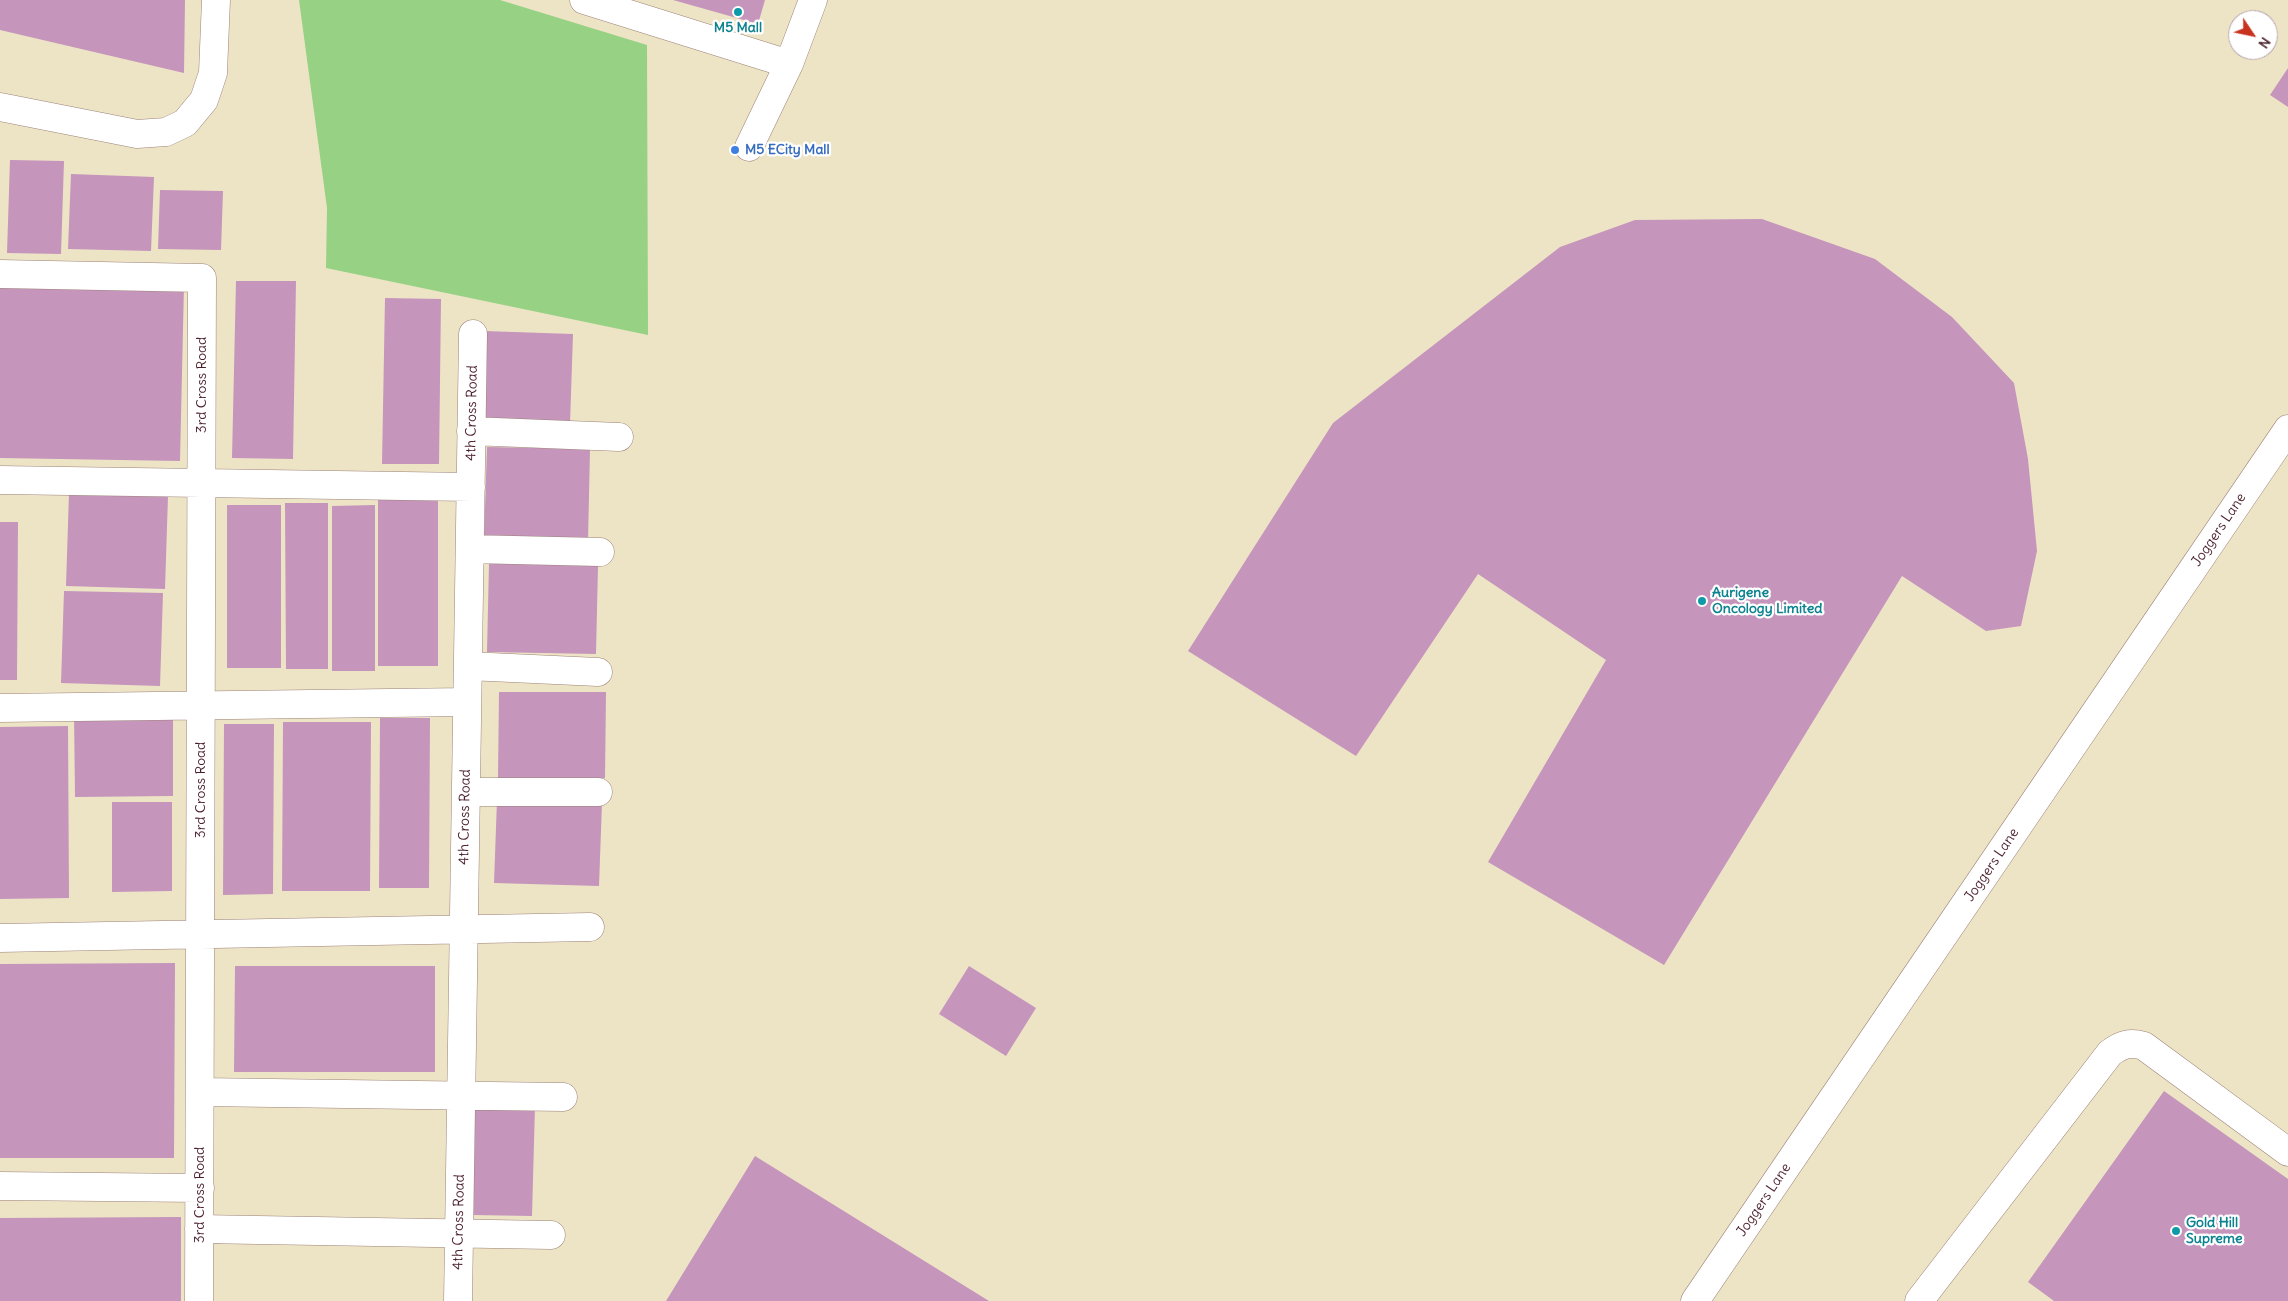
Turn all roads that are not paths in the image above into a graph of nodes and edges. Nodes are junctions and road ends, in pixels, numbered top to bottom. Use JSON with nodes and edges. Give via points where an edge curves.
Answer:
{"nodes":[{"id":1,"x":216,"y":0,"type":"edge"},
{"id":2,"x":584,"y":0,"type":"edge"},
{"id":3,"x":813,"y":0,"type":"edge"},
{"id":4,"x":789,"y":64,"type":"junction"},
{"id":5,"x":0,"y":107,"type":"edge"},
{"id":6,"x":749,"y":147,"type":"dead end"},
{"id":7,"x":0,"y":274,"type":"edge"},
{"id":8,"x":473,"y":334,"type":"dead end"},
{"id":9,"x":2288,"y":429,"type":"edge"},
{"id":10,"x":471,"y":431,"type":"junction"},
{"id":11,"x":619,"y":437,"type":"dead end"},
{"id":12,"x":0,"y":480,"type":"edge"},
{"id":13,"x":201,"y":483,"type":"junction"},
{"id":14,"x":471,"y":487,"type":"junction"},
{"id":15,"x":470,"y":549,"type":"junction"},
{"id":16,"x":600,"y":552,"type":"dead end"},
{"id":17,"x":468,"y":666,"type":"junction"},
{"id":18,"x":598,"y":672,"type":"dead end"},
{"id":19,"x":467,"y":702,"type":"junction"},
{"id":20,"x":201,"y":705,"type":"junction"},
{"id":21,"x":0,"y":708,"type":"edge"},
{"id":22,"x":466,"y":792,"type":"junction"},
{"id":23,"x":598,"y":792,"type":"dead end"},
{"id":24,"x":590,"y":927,"type":"dead end"},
{"id":25,"x":463,"y":930,"type":"junction"},
{"id":26,"x":200,"y":934,"type":"junction"},
{"id":27,"x":0,"y":938,"type":"edge"},
{"id":28,"x":200,"y":1092,"type":"junction"},
{"id":29,"x":461,"y":1095,"type":"junction"},
{"id":30,"x":563,"y":1097,"type":"dead end"},
{"id":31,"x":2288,"y":1152,"type":"edge"},
{"id":32,"x":0,"y":1186,"type":"edge"},
{"id":33,"x":200,"y":1188,"type":"junction"},
{"id":34,"x":200,"y":1228,"type":"junction"},
{"id":35,"x":459,"y":1233,"type":"junction"},
{"id":36,"x":551,"y":1235,"type":"dead end"},
{"id":37,"x":1699,"y":1299,"type":"edge"},
{"id":38,"x":199,"y":1301,"type":"edge"},
{"id":39,"x":458,"y":1301,"type":"edge"},
{"id":40,"x":1919,"y":1301,"type":"edge"}],
"edges":[{"from":1,"to":5,"type":"street","via":[[213,73],[204,100],[179,126],[166,132],[137,134]]},
{"from":2,"to":4,"type":"street"},
{"from":3,"to":4,"type":"street"},
{"from":4,"to":6,"type":"street"},
{"from":7,"to":13,"type":"street","name":"3rd Cross Road","via":[[202,278]]},
{"from":8,"to":10,"type":"street","name":"4th Cross Road"},
{"from":9,"to":37,"type":"street","name":"Joggers Lane"},
{"from":10,"to":11,"type":"street"},
{"from":10,"to":14,"type":"street","name":"4th Cross Road"},
{"from":12,"to":13,"type":"street"},
{"from":13,"to":14,"type":"street"},
{"from":13,"to":20,"type":"street","name":"3rd Cross Road"},
{"from":14,"to":15,"type":"street","name":"4th Cross Road"},
{"from":15,"to":16,"type":"street"},
{"from":15,"to":17,"type":"street","name":"4th Cross Road"},
{"from":17,"to":18,"type":"street"},
{"from":17,"to":19,"type":"street","name":"4th Cross Road"},
{"from":19,"to":20,"type":"street"},
{"from":19,"to":22,"type":"street","name":"4th Cross Road"},
{"from":20,"to":21,"type":"street"},
{"from":20,"to":26,"type":"street","name":"3rd Cross Road"},
{"from":22,"to":23,"type":"street"},
{"from":22,"to":25,"type":"street","name":"4th Cross Road"},
{"from":24,"to":25,"type":"street"},
{"from":25,"to":26,"type":"street"},
{"from":25,"to":29,"type":"street","name":"4th Cross Road"},
{"from":26,"to":27,"type":"street"},
{"from":26,"to":28,"type":"street","name":"3rd Cross Road"},
{"from":28,"to":29,"type":"street"},
{"from":28,"to":33,"type":"street","name":"3rd Cross Road"},
{"from":29,"to":30,"type":"street"},
{"from":29,"to":35,"type":"street","name":"4th Cross Road"},
{"from":31,"to":40,"type":"street","via":[[2144,1046],[2133,1043],[2120,1046],[2110,1053]]},
{"from":32,"to":33,"type":"street"},
{"from":33,"to":34,"type":"street","name":"3rd Cross Road"},
{"from":34,"to":35,"type":"street"},
{"from":34,"to":38,"type":"street","name":"3rd Cross Road"},
{"from":35,"to":36,"type":"street"},
{"from":35,"to":39,"type":"street","name":"4th Cross Road"}]}
